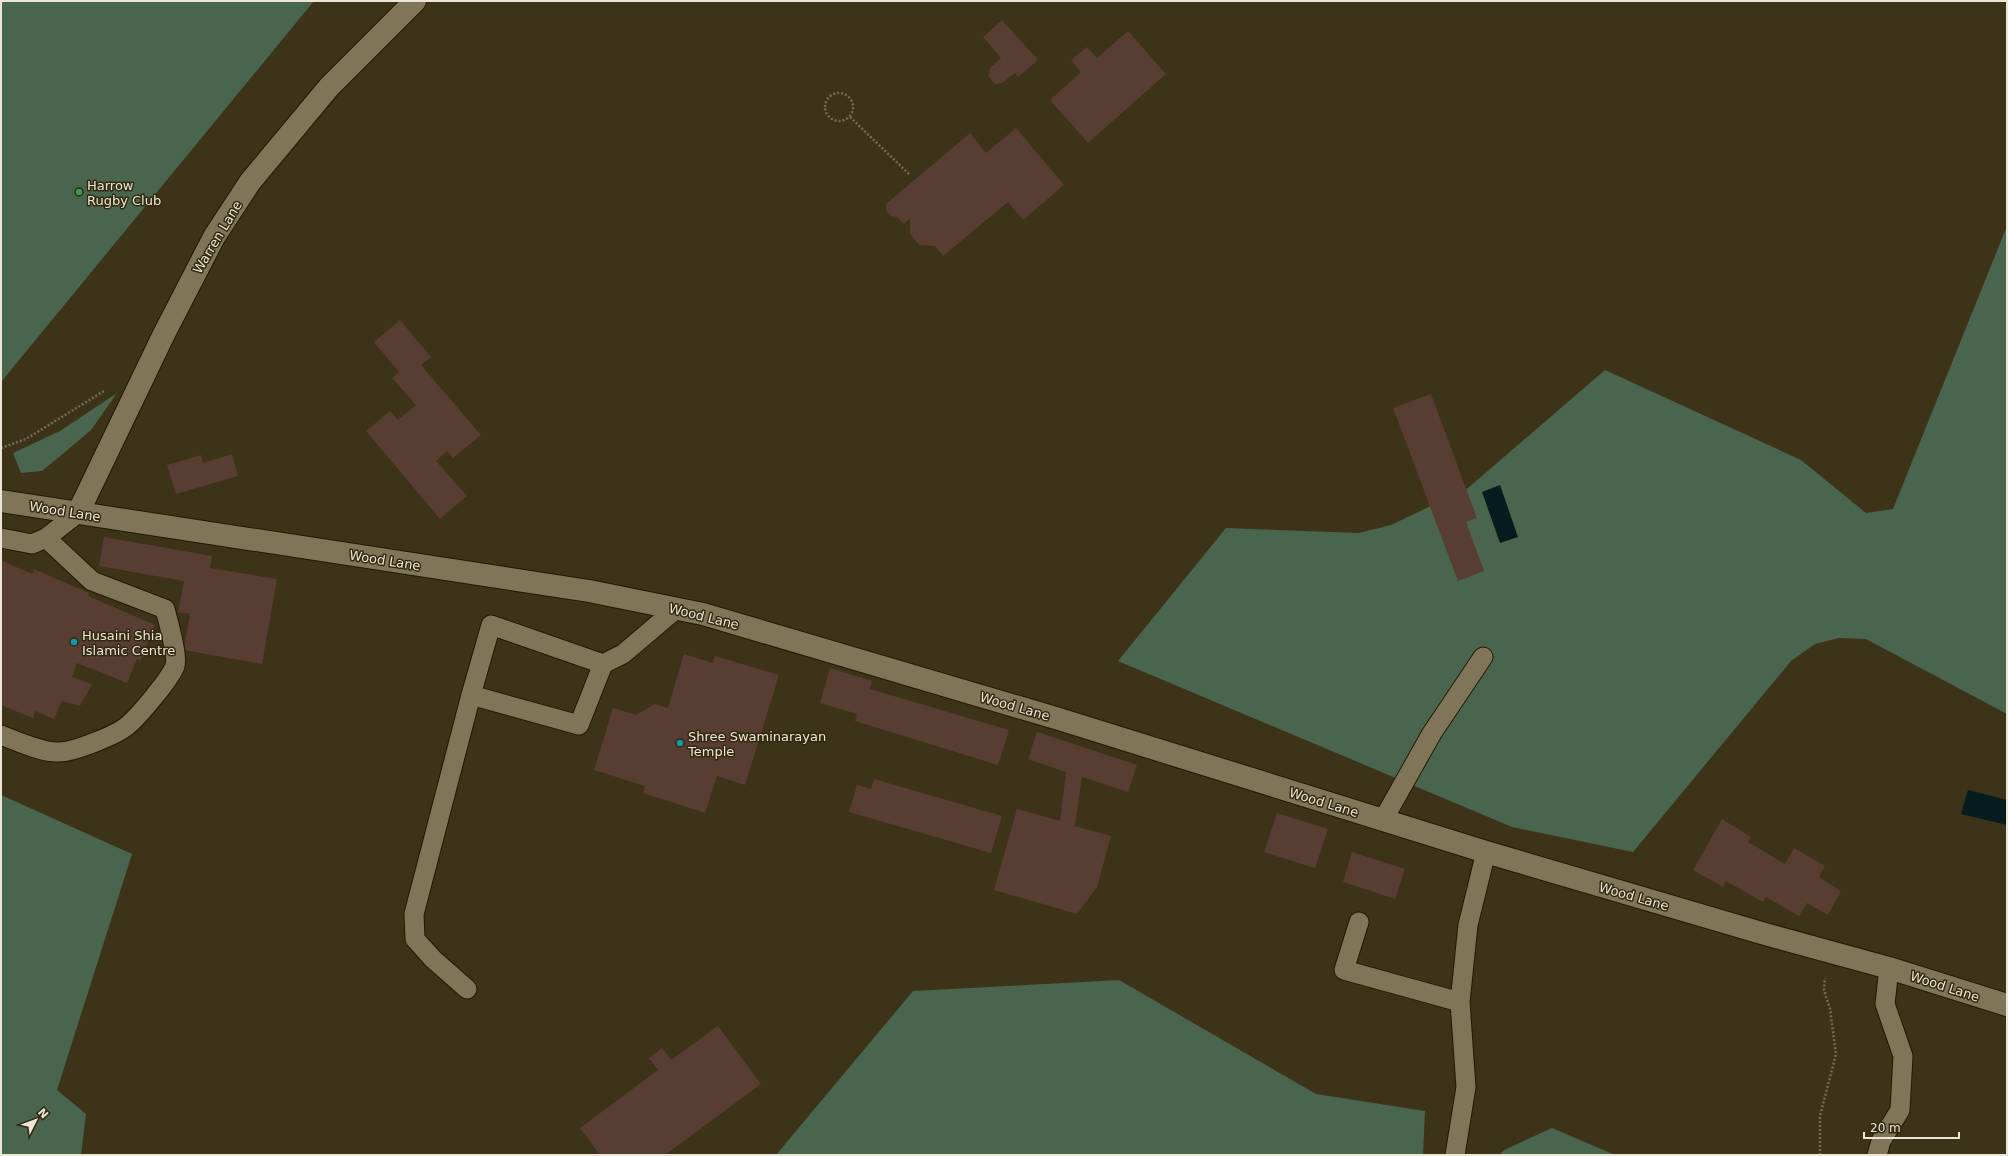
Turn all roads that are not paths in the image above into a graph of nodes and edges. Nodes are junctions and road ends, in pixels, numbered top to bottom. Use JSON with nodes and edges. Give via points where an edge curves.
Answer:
{"nodes":[{"id":1,"x":415,"y":1,"type":"edge"},
{"id":2,"x":1,"y":501,"type":"edge"},
{"id":3,"x":78,"y":513,"type":"junction"},
{"id":4,"x":1,"y":538,"type":"edge"},
{"id":5,"x":46,"y":538,"type":"junction"},
{"id":6,"x":676,"y":609,"type":"junction"},
{"id":7,"x":1482,"y":657,"type":"dead end"},
{"id":8,"x":603,"y":664,"type":"junction"},
{"id":9,"x":472,"y":695,"type":"junction"},
{"id":10,"x":1,"y":735,"type":"edge"},
{"id":11,"x":1383,"y":820,"type":"junction"},
{"id":12,"x":1486,"y":852,"type":"junction"},
{"id":13,"x":1359,"y":922,"type":"dead end"},
{"id":14,"x":1889,"y":968,"type":"junction"},
{"id":15,"x":467,"y":989,"type":"dead end"},
{"id":16,"x":1460,"y":1002,"type":"junction"},
{"id":17,"x":2007,"y":1005,"type":"edge"},
{"id":18,"x":1455,"y":1155,"type":"edge"},
{"id":19,"x":1877,"y":1155,"type":"edge"}],
"edges":[{"from":1,"to":3,"type":"street","name":"Warren Lane","via":[[329,87],[250,182],[214,237]]},
{"from":2,"to":3,"type":"street","name":"Wood Lane"},
{"from":3,"to":5,"type":"lane"},
{"from":3,"to":6,"type":"street","name":"Wood Lane","via":[[590,591]]},
{"from":4,"to":5,"type":"lane","via":[[32,544]]},
{"from":5,"to":10,"type":"lane","via":[[92,581],[165,609],[175,665],[164,684],[127,726],[97,742],[59,752],[26,745]]},
{"from":6,"to":8,"type":"lane","via":[[623,654]]},
{"from":6,"to":11,"type":"street","name":"Wood Lane","via":[[703,614],[1059,719]]},
{"from":7,"to":11,"type":"lane","via":[[1432,733]]},
{"from":8,"to":9,"type":"lane","via":[[578,725]]},
{"from":8,"to":9,"type":"lane","via":[[491,625]]},
{"from":9,"to":15,"type":"lane","via":[[414,914],[415,939]]},
{"from":11,"to":12,"type":"street","name":"Wood Lane"},
{"from":12,"to":14,"type":"street","name":"Wood Lane","via":[[1826,952]]},
{"from":12,"to":16,"type":"lane","via":[[1468,925]]},
{"from":13,"to":16,"type":"lane","via":[[1344,970]]},
{"from":14,"to":17,"type":"street","name":"Wood Lane"},
{"from":14,"to":19,"type":"lane","via":[[1885,1004],[1904,1056],[1900,1110],[1881,1141]]},
{"from":16,"to":18,"type":"lane","via":[[1466,1087]]}]}
